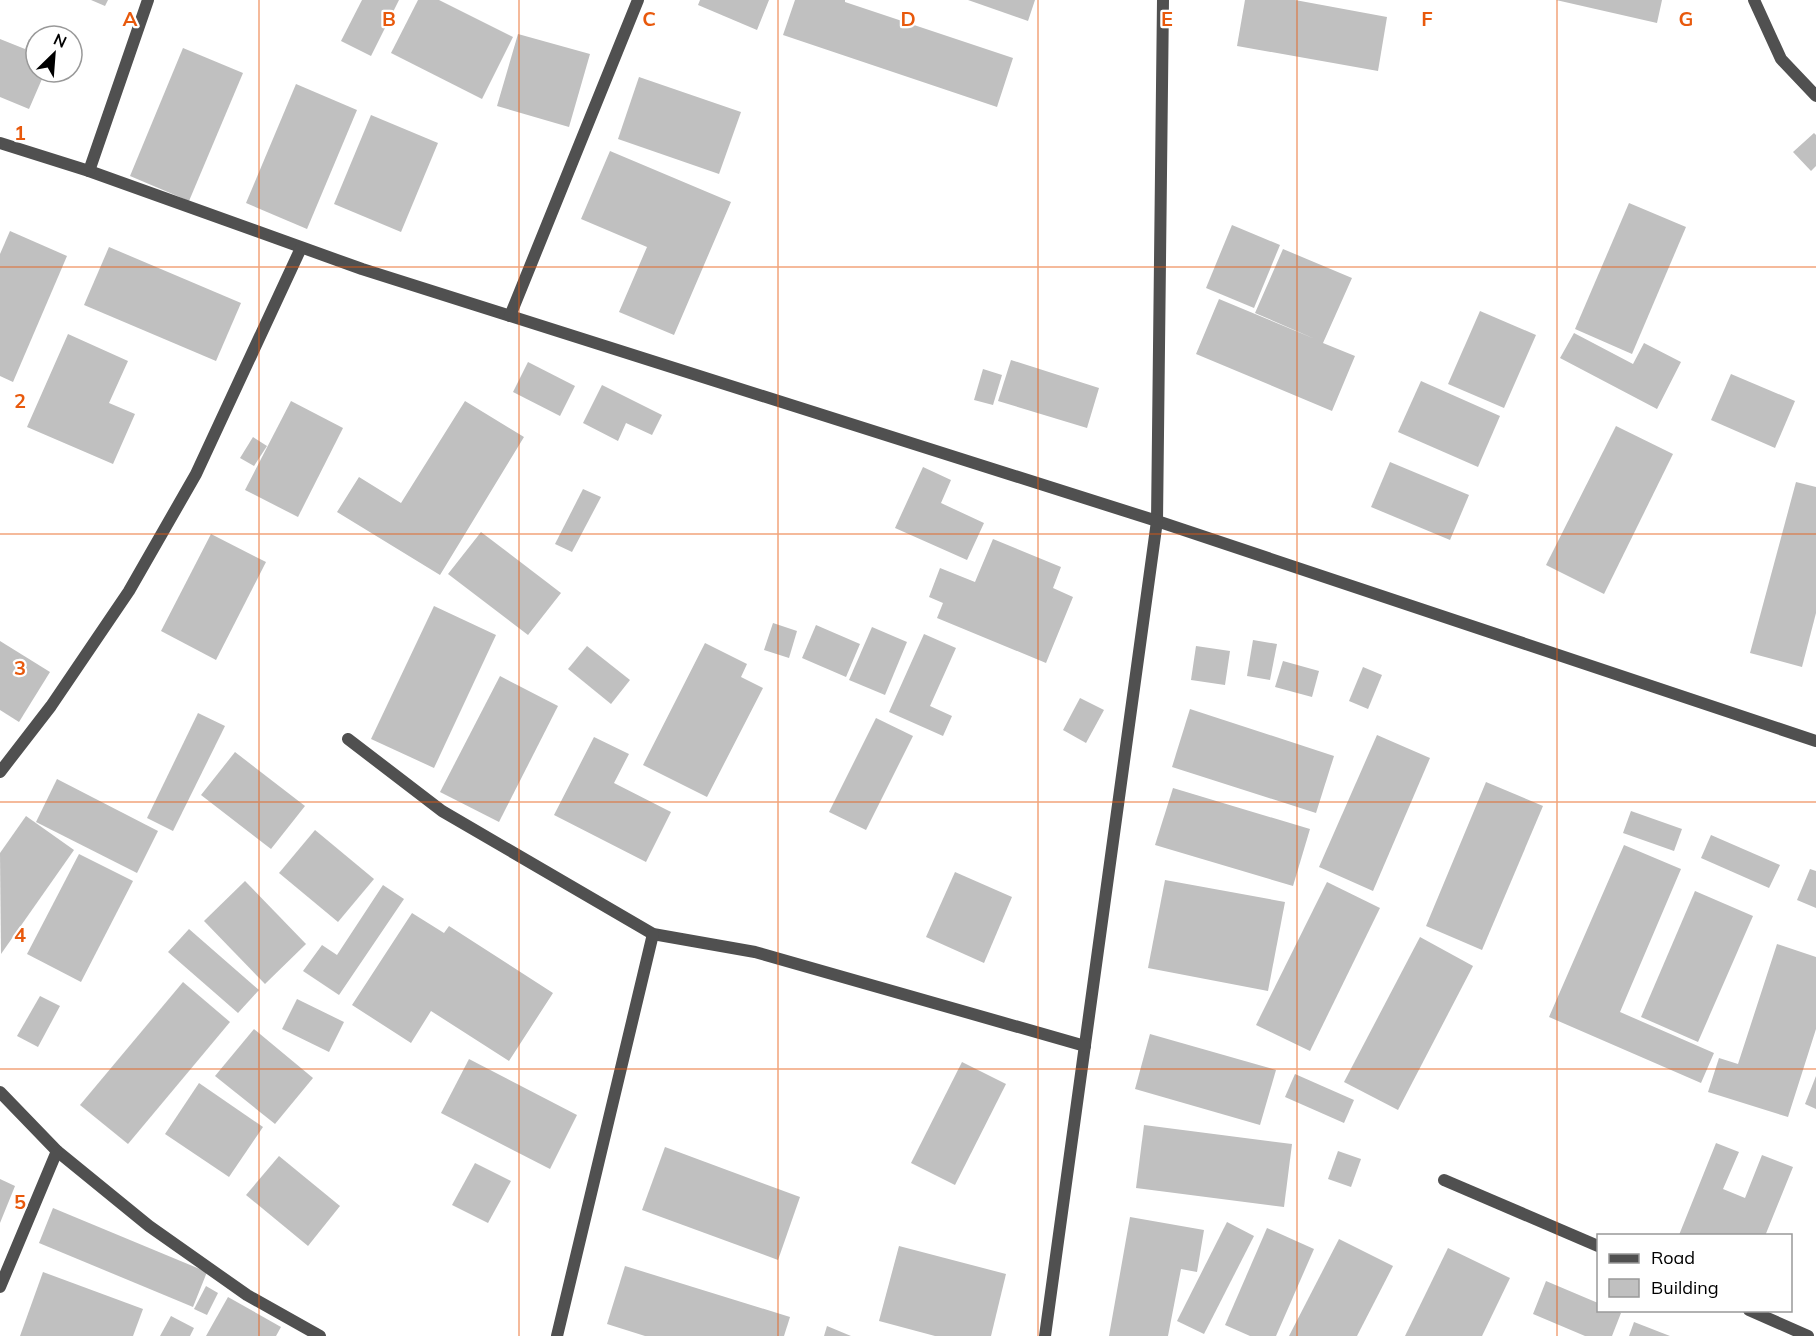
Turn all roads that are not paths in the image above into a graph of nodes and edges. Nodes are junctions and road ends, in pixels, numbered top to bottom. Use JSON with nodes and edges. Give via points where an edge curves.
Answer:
{"nodes":[{"id":1,"x":148,"y":0,"type":"edge"},
{"id":2,"x":638,"y":0,"type":"edge"},
{"id":3,"x":1163,"y":0,"type":"edge"},
{"id":4,"x":1754,"y":0,"type":"edge"},
{"id":5,"x":1816,"y":96,"type":"edge"},
{"id":6,"x":0,"y":143,"type":"edge"},
{"id":7,"x":89,"y":171,"type":"junction"},
{"id":8,"x":300,"y":248,"type":"junction"},
{"id":9,"x":510,"y":316,"type":"junction"},
{"id":10,"x":1156,"y":520,"type":"junction"},
{"id":11,"x":348,"y":739,"type":"dead end"},
{"id":12,"x":1816,"y":741,"type":"edge"},
{"id":13,"x":0,"y":772,"type":"edge"},
{"id":14,"x":653,"y":934,"type":"junction"},
{"id":15,"x":1085,"y":1046,"type":"junction"},
{"id":16,"x":0,"y":1092,"type":"edge"},
{"id":17,"x":57,"y":1151,"type":"junction"},
{"id":18,"x":1444,"y":1180,"type":"dead end"},
{"id":19,"x":1597,"y":1245,"type":"edge"},
{"id":20,"x":0,"y":1287,"type":"edge"},
{"id":21,"x":1751,"y":1312,"type":"edge"},
{"id":22,"x":320,"y":1336,"type":"edge"},
{"id":23,"x":557,"y":1336,"type":"edge"},
{"id":24,"x":1045,"y":1336,"type":"edge"},
{"id":25,"x":1808,"y":1336,"type":"edge"}],
"edges":[{"from":1,"to":7,"type":"street"},
{"from":2,"to":9,"type":"street"},
{"from":3,"to":10,"type":"street"},
{"from":4,"to":5,"type":"street","via":[[1781,58]]},
{"from":6,"to":7,"type":"street"},
{"from":7,"to":8,"type":"street"},
{"from":8,"to":9,"type":"street"},
{"from":8,"to":13,"type":"street","via":[[196,474],[146,562],[51,706]]},
{"from":9,"to":10,"type":"street"},
{"from":10,"to":12,"type":"street"},
{"from":10,"to":15,"type":"street"},
{"from":11,"to":14,"type":"street","via":[[442,811]]},
{"from":14,"to":15,"type":"street","via":[[755,952]]},
{"from":14,"to":23,"type":"street"},
{"from":15,"to":24,"type":"street"},
{"from":16,"to":17,"type":"street"},
{"from":17,"to":20,"type":"street"},
{"from":17,"to":22,"type":"street","via":[[159,1233],[247,1295]]},
{"from":18,"to":19,"type":"street"},
{"from":21,"to":25,"type":"street"}]}
